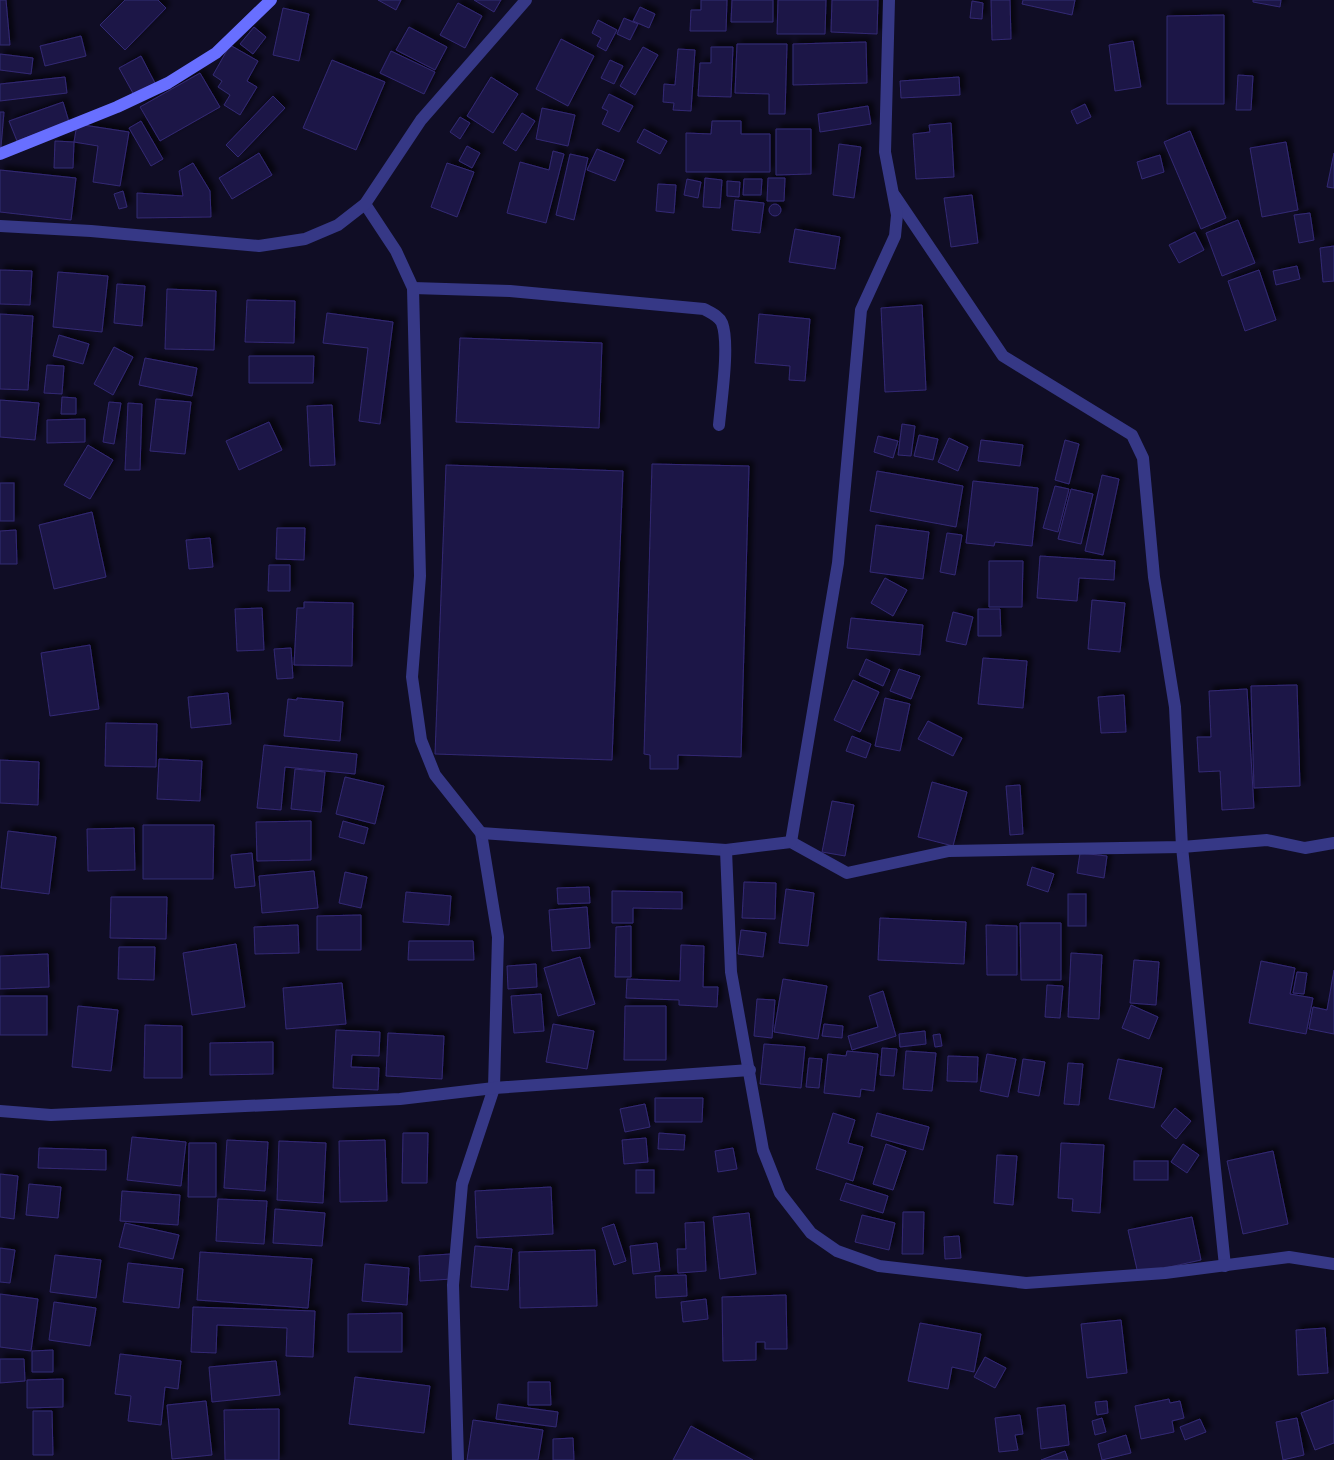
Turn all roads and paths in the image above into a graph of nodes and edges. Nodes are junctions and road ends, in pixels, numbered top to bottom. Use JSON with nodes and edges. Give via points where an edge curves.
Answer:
{"nodes":[{"id":1,"x":271,"y":0,"type":"edge"},
{"id":2,"x":526,"y":0,"type":"edge"},
{"id":3,"x":889,"y":0,"type":"edge"},
{"id":4,"x":0,"y":154,"type":"edge"},
{"id":5,"x":895,"y":196,"type":"junction"},
{"id":6,"x":365,"y":204,"type":"junction"},
{"id":7,"x":0,"y":226,"type":"edge"},
{"id":8,"x":413,"y":288,"type":"junction"},
{"id":9,"x":719,"y":425,"type":"dead end"},
{"id":10,"x":481,"y":833,"type":"junction"},
{"id":11,"x":791,"y":842,"type":"junction"},
{"id":12,"x":1334,"y":842,"type":"edge"},
{"id":13,"x":1182,"y":847,"type":"junction"},
{"id":14,"x":726,"y":850,"type":"junction"},
{"id":15,"x":750,"y":1070,"type":"junction"},
{"id":16,"x":494,"y":1088,"type":"junction"},
{"id":17,"x":0,"y":1110,"type":"edge"},
{"id":18,"x":1334,"y":1264,"type":"edge"},
{"id":19,"x":1225,"y":1266,"type":"junction"},
{"id":20,"x":458,"y":1460,"type":"edge"}],
"edges":[{"from":1,"to":4,"type":"main road","via":[[216,54],[168,83],[117,108]]},
{"from":2,"to":6,"type":"street","via":[[421,120]]},
{"from":3,"to":5,"type":"street","via":[[885,152]]},
{"from":5,"to":11,"type":"street","via":[[895,236],[861,310],[838,563]]},
{"from":5,"to":13,"type":"street","via":[[1004,356],[1132,435],[1143,458],[1154,577],[1175,707]]},
{"from":6,"to":7,"type":"street","via":[[338,225],[305,238],[259,246]]},
{"from":6,"to":8,"type":"street","via":[[396,251]]},
{"from":8,"to":9,"type":"street","via":[[510,291],[704,309],[722,323],[724,344]]},
{"from":8,"to":10,"type":"street","via":[[420,576],[412,678],[421,740],[435,775]]},
{"from":10,"to":14,"type":"street"},
{"from":10,"to":16,"type":"street","via":[[498,938]]},
{"from":11,"to":13,"type":"street","via":[[847,873],[949,851]]},
{"from":11,"to":14,"type":"street"},
{"from":12,"to":13,"type":"street","via":[[1305,848],[1267,840]]},
{"from":13,"to":19,"type":"street"},
{"from":14,"to":15,"type":"street","via":[[731,972]]},
{"from":15,"to":16,"type":"street"},
{"from":15,"to":19,"type":"street","via":[[763,1150],[780,1194],[811,1234],[837,1251],[879,1266],[1026,1283]]},
{"from":16,"to":17,"type":"street","via":[[391,1099],[51,1115]]},
{"from":16,"to":20,"type":"street","via":[[462,1184],[453,1285]]},
{"from":18,"to":19,"type":"street","via":[[1289,1257]]}]}
